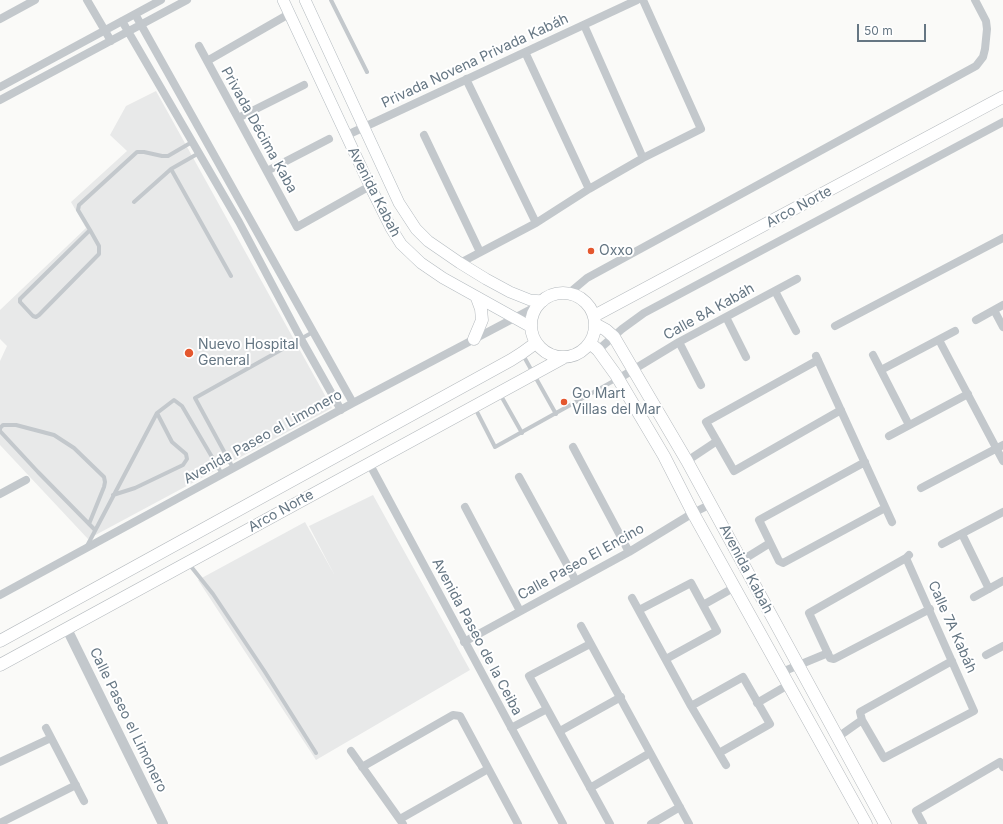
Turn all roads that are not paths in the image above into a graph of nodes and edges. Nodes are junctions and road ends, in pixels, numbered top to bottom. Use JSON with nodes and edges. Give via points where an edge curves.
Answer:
{"nodes":[{"id":1,"x":87,"y":0,"type":"edge"},
{"id":2,"x":161,"y":0,"type":"edge"},
{"id":3,"x":187,"y":0,"type":"edge"},
{"id":4,"x":283,"y":0,"type":"edge"},
{"id":5,"x":305,"y":0,"type":"edge"},
{"id":6,"x":332,"y":0,"type":"edge"},
{"id":7,"x":637,"y":0,"type":"edge"},
{"id":8,"x":643,"y":0,"type":"edge"},
{"id":9,"x":975,"y":0,"type":"edge"},
{"id":10,"x":32,"y":1,"type":"edge"},
{"id":11,"x":135,"y":14,"type":"junction"},
{"id":12,"x":289,"y":14,"type":"junction"},
{"id":13,"x":0,"y":19,"type":"edge"},
{"id":14,"x":122,"y":21,"type":"junction"},
{"id":15,"x":141,"y":25,"type":"junction"},
{"id":16,"x":584,"y":25,"type":"junction"},
{"id":17,"x":105,"y":30,"type":"junction"},
{"id":18,"x":128,"y":32,"type":"junction"},
{"id":19,"x":111,"y":41,"type":"junction"},
{"id":20,"x":199,"y":46,"type":"dead end"},
{"id":21,"x":525,"y":52,"type":"junction"},
{"id":22,"x":207,"y":61,"type":"junction"},
{"id":23,"x":367,"y":72,"type":"dead end"},
{"id":24,"x":466,"y":79,"type":"junction"},
{"id":25,"x":304,"y":85,"type":"dead end"},
{"id":26,"x":0,"y":87,"type":"edge"},
{"id":27,"x":1003,"y":97,"type":"edge"},
{"id":28,"x":0,"y":100,"type":"edge"},
{"id":29,"x":238,"y":118,"type":"junction"},
{"id":30,"x":1003,"y":122,"type":"edge"},
{"id":31,"x":364,"y":126,"type":"junction"},
{"id":32,"x":424,"y":135,"type":"dead end"},
{"id":33,"x":345,"y":136,"type":"junction"},
{"id":34,"x":329,"y":139,"type":"dead end"},
{"id":35,"x":192,"y":142,"type":"junction"},
{"id":36,"x":199,"y":153,"type":"junction"},
{"id":37,"x":643,"y":158,"type":"junction"},
{"id":38,"x":171,"y":169,"type":"junction"},
{"id":39,"x":267,"y":171,"type":"junction"},
{"id":40,"x":370,"y":186,"type":"junction"},
{"id":41,"x":589,"y":189,"type":"junction"},
{"id":42,"x":134,"y":202,"type":"dead end"},
{"id":43,"x":249,"y":217,"type":"junction"},
{"id":44,"x":239,"y":222,"type":"junction"},
{"id":45,"x":536,"y":223,"type":"junction"},
{"id":46,"x":90,"y":230,"type":"junction"},
{"id":47,"x":1003,"y":238,"type":"edge"},
{"id":48,"x":480,"y":252,"type":"junction"},
{"id":49,"x":460,"y":263,"type":"junction"},
{"id":50,"x":231,"y":276,"type":"dead end"},
{"id":51,"x":797,"y":279,"type":"dead end"},
{"id":52,"x":775,"y":290,"type":"junction"},
{"id":53,"x":568,"y":294,"type":"junction"},
{"id":54,"x":477,"y":298,"type":"junction"},
{"id":55,"x":541,"y":303,"type":"junction"},
{"id":56,"x":1003,"y":305,"type":"edge"},
{"id":57,"x":994,"y":310,"type":"junction"},
{"id":58,"x":726,"y":317,"type":"junction"},
{"id":59,"x":514,"y":318,"type":"junction"},
{"id":60,"x":595,"y":320,"type":"junction"},
{"id":61,"x":976,"y":320,"type":"dead end"},
{"id":62,"x":835,"y":326,"type":"dead end"},
{"id":63,"x":531,"y":327,"type":"junction"},
{"id":64,"x":1003,"y":327,"type":"edge"},
{"id":65,"x":796,"y":331,"type":"dead end"},
{"id":66,"x":955,"y":331,"type":"dead end"},
{"id":67,"x":313,"y":332,"type":"junction"},
{"id":68,"x":614,"y":337,"type":"junction"},
{"id":69,"x":301,"y":339,"type":"junction"},
{"id":70,"x":474,"y":339,"type":"junction"},
{"id":71,"x":939,"y":340,"type":"junction"},
{"id":72,"x":536,"y":342,"type":"junction"},
{"id":73,"x":679,"y":342,"type":"junction"},
{"id":74,"x":594,"y":346,"type":"junction"},
{"id":75,"x":522,"y":353,"type":"junction"},
{"id":76,"x":873,"y":355,"type":"dead end"},
{"id":77,"x":746,"y":357,"type":"dead end"},
{"id":78,"x":563,"y":358,"type":"junction"},
{"id":79,"x":634,"y":369,"type":"junction"},
{"id":80,"x":881,"y":370,"type":"junction"},
{"id":81,"x":533,"y":373,"type":"junction"},
{"id":82,"x":618,"y":379,"type":"junction"},
{"id":83,"x":701,"y":385,"type":"dead end"},
{"id":84,"x":499,"y":392,"type":"junction"},
{"id":85,"x":968,"y":394,"type":"junction"},
{"id":86,"x":353,"y":403,"type":"junction"},
{"id":87,"x":473,"y":406,"type":"junction"},
{"id":88,"x":341,"y":410,"type":"junction"},
{"id":89,"x":841,"y":410,"type":"junction"},
{"id":90,"x":157,"y":413,"type":"junction"},
{"id":91,"x":556,"y":414,"type":"junction"},
{"id":92,"x":910,"y":425,"type":"junction"},
{"id":93,"x":0,"y":428,"type":"edge"},
{"id":94,"x":522,"y":432,"type":"junction"},
{"id":95,"x":889,"y":436,"type":"dead end"},
{"id":96,"x":717,"y":441,"type":"junction"},
{"id":97,"x":1000,"y":446,"type":"edge"},
{"id":98,"x":573,"y":447,"type":"dead end"},
{"id":99,"x":687,"y":461,"type":"junction"},
{"id":100,"x":1003,"y":461,"type":"edge"},
{"id":101,"x":865,"y":462,"type":"junction"},
{"id":102,"x":369,"y":463,"type":"junction"},
{"id":103,"x":233,"y":468,"type":"junction"},
{"id":104,"x":222,"y":474,"type":"junction"},
{"id":105,"x":519,"y":477,"type":"dead end"},
{"id":106,"x":26,"y":480,"type":"dead end"},
{"id":107,"x":921,"y":488,"type":"dead end"},
{"id":108,"x":0,"y":494,"type":"edge"},
{"id":109,"x":113,"y":495,"type":"junction"},
{"id":110,"x":711,"y":504,"type":"junction"},
{"id":111,"x":465,"y":507,"type":"dead end"},
{"id":112,"x":885,"y":508,"type":"junction"},
{"id":113,"x":1003,"y":512,"type":"edge"},
{"id":114,"x":693,"y":513,"type":"junction"},
{"id":115,"x":892,"y":522,"type":"dead end"},
{"id":116,"x":89,"y":524,"type":"junction"},
{"id":117,"x":95,"y":530,"type":"junction"},
{"id":118,"x":962,"y":534,"type":"junction"},
{"id":119,"x":770,"y":542,"type":"junction"},
{"id":120,"x":942,"y":544,"type":"dead end"},
{"id":121,"x":86,"y":548,"type":"junction"},
{"id":122,"x":629,"y":552,"type":"junction"},
{"id":123,"x":741,"y":561,"type":"junction"},
{"id":124,"x":188,"y":562,"type":"junction"},
{"id":125,"x":576,"y":581,"type":"junction"},
{"id":126,"x":1003,"y":581,"type":"edge"},
{"id":127,"x":734,"y":587,"type":"junction"},
{"id":128,"x":988,"y":589,"type":"junction"},
{"id":129,"x":0,"y":595,"type":"edge"},
{"id":130,"x":974,"y":597,"type":"dead end"},
{"id":131,"x":632,"y":598,"type":"dead end"},
{"id":132,"x":702,"y":604,"type":"junction"},
{"id":133,"x":930,"y":609,"type":"junction"},
{"id":134,"x":639,"y":610,"type":"junction"},
{"id":135,"x":520,"y":611,"type":"junction"},
{"id":136,"x":581,"y":626,"type":"dead end"},
{"id":137,"x":67,"y":629,"type":"junction"},
{"id":138,"x":0,"y":641,"type":"edge"},
{"id":139,"x":464,"y":642,"type":"junction"},
{"id":140,"x":590,"y":644,"type":"junction"},
{"id":141,"x":1003,"y":646,"type":"edge"},
{"id":142,"x":828,"y":654,"type":"junction"},
{"id":143,"x":986,"y":655,"type":"dead end"},
{"id":144,"x":666,"y":659,"type":"junction"},
{"id":145,"x":952,"y":660,"type":"junction"},
{"id":146,"x":798,"y":665,"type":"junction"},
{"id":147,"x":0,"y":666,"type":"edge"},
{"id":148,"x":782,"y":672,"type":"junction"},
{"id":149,"x":788,"y":685,"type":"junction"},
{"id":150,"x":621,"y":697,"type":"junction"},
{"id":151,"x":757,"y":703,"type":"junction"},
{"id":152,"x":691,"y":706,"type":"junction"},
{"id":153,"x":547,"y":709,"type":"junction"},
{"id":154,"x":862,"y":720,"type":"junction"},
{"id":155,"x":46,"y":728,"type":"dead end"},
{"id":156,"x":511,"y":728,"type":"junction"},
{"id":157,"x":560,"y":731,"type":"junction"},
{"id":158,"x":838,"y":737,"type":"junction"},
{"id":159,"x":51,"y":738,"type":"junction"},
{"id":160,"x":351,"y":751,"type":"dead end"},
{"id":161,"x":316,"y":753,"type":"dead end"},
{"id":162,"x":650,"y":753,"type":"junction"},
{"id":163,"x":719,"y":753,"type":"junction"},
{"id":164,"x":0,"y":762,"type":"edge"},
{"id":165,"x":726,"y":765,"type":"dead end"},
{"id":166,"x":362,"y":767,"type":"junction"},
{"id":167,"x":1003,"y":767,"type":"edge"},
{"id":168,"x":488,"y":768,"type":"junction"},
{"id":169,"x":76,"y":785,"type":"junction"},
{"id":170,"x":590,"y":788,"type":"junction"},
{"id":171,"x":84,"y":801,"type":"dead end"},
{"id":172,"x":680,"y":807,"type":"junction"},
{"id":173,"x":401,"y":822,"type":"edge"},
{"id":174,"x":0,"y":823,"type":"edge"},
{"id":175,"x":516,"y":823,"type":"edge"},
{"id":176,"x":163,"y":824,"type":"edge"},
{"id":177,"x":563,"y":824,"type":"edge"},
{"id":178,"x":610,"y":824,"type":"edge"},
{"id":179,"x":651,"y":824,"type":"edge"},
{"id":180,"x":689,"y":824,"type":"edge"},
{"id":181,"x":866,"y":824,"type":"edge"},
{"id":182,"x":885,"y":824,"type":"edge"},
{"id":183,"x":923,"y":824,"type":"edge"}],
"edges":[{"from":1,"to":17,"type":"street"},
{"from":2,"to":11,"type":"street"},
{"from":3,"to":15,"type":"street"},
{"from":4,"to":12,"type":"main road","name":"Avenida Kabah"},
{"from":5,"to":31,"type":"main road","name":"Avenida Kabah"},
{"from":6,"to":23,"type":"lane"},
{"from":7,"to":16,"type":"street","name":"Privada Novena Privada Kabáh"},
{"from":8,"to":37,"type":"street","via":[[701,129]]},
{"from":9,"to":53,"type":"street","via":[[986,21],[987,29],[983,57],[976,66],[587,278]]},
{"from":10,"to":13,"type":"street"},
{"from":11,"to":14,"type":"street"},
{"from":11,"to":15,"type":"street"},
{"from":12,"to":22,"type":"street"},
{"from":12,"to":33,"type":"main road","name":"Avenida Kabah"},
{"from":14,"to":17,"type":"street"},
{"from":14,"to":18,"type":"street"},
{"from":15,"to":18,"type":"street"},
{"from":15,"to":43,"type":"street"},
{"from":16,"to":21,"type":"street","name":"Privada Novena Privada Kabáh"},
{"from":16,"to":37,"type":"street"},
{"from":17,"to":19,"type":"street"},
{"from":17,"to":26,"type":"street"},
{"from":18,"to":19,"type":"street"},
{"from":18,"to":35,"type":"street"},
{"from":19,"to":28,"type":"street"},
{"from":20,"to":22,"type":"street","name":"Privada Décima Kaba"},
{"from":21,"to":24,"type":"street","name":"Privada Novena Privada Kabáh"},
{"from":21,"to":41,"type":"street"},
{"from":22,"to":29,"type":"street","name":"Privada Décima Kaba"},
{"from":24,"to":31,"type":"street","name":"Privada Novena Privada Kabáh"},
{"from":24,"to":45,"type":"street"},
{"from":25,"to":29,"type":"street"},
{"from":27,"to":60,"type":"main road","name":"Arco Norte"},
{"from":29,"to":39,"type":"street","name":"Privada Décima Kaba"},
{"from":30,"to":68,"type":"street","via":[[644,314]]},
{"from":31,"to":33,"type":"street","name":"Privada Novena Privada Kabáh"},
{"from":31,"to":49,"type":"main road","name":"Avenida Kabah","via":[[408,218],[428,241]]},
{"from":32,"to":48,"type":"street"},
{"from":33,"to":40,"type":"main road","name":"Avenida Kabah"},
{"from":34,"to":39,"type":"street"},
{"from":35,"to":36,"type":"street"},
{"from":35,"to":46,"type":"lane","via":[[168,156],[137,152],[77,208]]},
{"from":36,"to":38,"type":"lane"},
{"from":36,"to":44,"type":"street"},
{"from":37,"to":41,"type":"street"},
{"from":38,"to":42,"type":"lane"},
{"from":38,"to":50,"type":"lane"},
{"from":39,"to":40,"type":"street","name":"Privada Décima Kaba","via":[[297,227]]},
{"from":40,"to":54,"type":"main road","name":"Avenida Kabah","via":[[401,244],[443,278]]},
{"from":41,"to":45,"type":"street"},
{"from":43,"to":44,"type":"street"},
{"from":43,"to":67,"type":"street"},
{"from":44,"to":69,"type":"street"},
{"from":45,"to":48,"type":"street"},
{"from":46,"to":46,"type":"lane","via":[[20,299],[33,316],[39,315],[99,254]]},
{"from":47,"to":62,"type":"street"},
{"from":48,"to":49,"type":"street"},
{"from":49,"to":55,"type":"main road","name":"Avenida Kabah","via":[[510,292]]},
{"from":51,"to":52,"type":"street","name":"Calle 8A Kabáh"},
{"from":52,"to":58,"type":"street","name":"Calle 8A Kabáh"},
{"from":52,"to":65,"type":"street"},
{"from":53,"to":55,"type":"main road","via":[[554,295]]},
{"from":53,"to":60,"type":"main road","via":[[584,301]]},
{"from":54,"to":59,"type":"main road","name":"Avenida Kabah"},
{"from":54,"to":70,"type":"main road","via":[[482,320]]},
{"from":55,"to":59,"type":"street","name":"Avenida Paseo el Limonero"},
{"from":55,"to":63,"type":"main road","via":[[532,319]]},
{"from":56,"to":57,"type":"street"},
{"from":57,"to":61,"type":"street"},
{"from":57,"to":64,"type":"street"},
{"from":58,"to":73,"type":"street","name":"Calle 8A Kabáh"},
{"from":58,"to":77,"type":"street"},
{"from":59,"to":63,"type":"main road","name":"Avenida Kabah"},
{"from":59,"to":70,"type":"street","name":"Avenida Paseo el Limonero"},
{"from":60,"to":68,"type":"main road","name":"Avenida Kabah"},
{"from":60,"to":74,"type":"main road"},
{"from":63,"to":72,"type":"main road"},
{"from":66,"to":71,"type":"street"},
{"from":67,"to":69,"type":"lane"},
{"from":67,"to":86,"type":"street"},
{"from":68,"to":74,"type":"street"},
{"from":68,"to":79,"type":"main road","name":"Avenida Kabah"},
{"from":69,"to":88,"type":"street"},
{"from":69,"to":103,"type":"lane","via":[[195,398]]},
{"from":70,"to":86,"type":"street","name":"Avenida Paseo el Limonero"},
{"from":71,"to":80,"type":"street"},
{"from":71,"to":85,"type":"street"},
{"from":72,"to":75,"type":"main road","name":"Arco Norte"},
{"from":72,"to":78,"type":"main road","via":[[550,355]]},
{"from":73,"to":79,"type":"street","name":"Calle 8A Kabáh"},
{"from":73,"to":83,"type":"street"},
{"from":74,"to":78,"type":"main road"},
{"from":74,"to":82,"type":"main road","name":"Avenida Kabah"},
{"from":75,"to":81,"type":"lane"},
{"from":75,"to":138,"type":"main road","name":"Arco Norte"},
{"from":76,"to":80,"type":"street"},
{"from":78,"to":81,"type":"main road","name":"Arco Norte"},
{"from":79,"to":82,"type":"street","name":"Calle 8A Kabáh"},
{"from":79,"to":99,"type":"main road","name":"Avenida Kabah"},
{"from":80,"to":92,"type":"street"},
{"from":81,"to":84,"type":"main road","name":"Arco Norte"},
{"from":81,"to":91,"type":"lane"},
{"from":82,"to":91,"type":"lane"},
{"from":82,"to":114,"type":"main road","name":"Avenida Kabah","via":[[664,456]]},
{"from":84,"to":87,"type":"main road","name":"Arco Norte"},
{"from":84,"to":94,"type":"lane"},
{"from":85,"to":92,"type":"street"},
{"from":85,"to":97,"type":"street"},
{"from":86,"to":88,"type":"street","name":"Avenida Paseo el Limonero"},
{"from":87,"to":94,"type":"lane","via":[[496,447]]},
{"from":87,"to":102,"type":"main road","name":"Arco Norte"},
{"from":88,"to":103,"type":"street","name":"Avenida Paseo el Limonero"},
{"from":89,"to":96,"type":"street","via":[[734,471]]},
{"from":89,"to":96,"type":"street","via":[[817,357],[706,422]]},
{"from":89,"to":101,"type":"street"},
{"from":90,"to":104,"type":"lane","via":[[174,400],[182,406]]},
{"from":90,"to":109,"type":"lane"},
{"from":90,"to":109,"type":"lane","via":[[172,442],[186,454],[187,459],[183,465],[135,488]]},
{"from":91,"to":94,"type":"lane"},
{"from":92,"to":95,"type":"street"},
{"from":93,"to":116,"type":"lane","via":[[38,472]]},
{"from":93,"to":116,"type":"lane","via":[[3,425],[16,425],[54,435],[74,448],[104,478],[104,487]]},
{"from":96,"to":99,"type":"street"},
{"from":97,"to":100,"type":"street"},
{"from":97,"to":107,"type":"street"},
{"from":98,"to":122,"type":"street"},
{"from":99,"to":110,"type":"main road","name":"Avenida Kabah"},
{"from":101,"to":112,"type":"street"},
{"from":101,"to":119,"type":"street","via":[[759,520]]},
{"from":102,"to":124,"type":"main road","name":"Arco Norte"},
{"from":102,"to":139,"type":"street","name":"Avenida Paseo de la Ceiba"},
{"from":103,"to":104,"type":"street","name":"Avenida Paseo el Limonero"},
{"from":104,"to":121,"type":"street","name":"Avenida Paseo el Limonero"},
{"from":105,"to":125,"type":"street"},
{"from":106,"to":108,"type":"street"},
{"from":109,"to":117,"type":"lane"},
{"from":110,"to":114,"type":"street","name":"Calle Paseo El Encino"},
{"from":110,"to":123,"type":"main road","name":"Avenida Kabah"},
{"from":111,"to":135,"type":"street"},
{"from":112,"to":115,"type":"street"},
{"from":112,"to":119,"type":"street","via":[[783,564]]},
{"from":113,"to":118,"type":"street"},
{"from":114,"to":122,"type":"street","name":"Calle Paseo El Encino"},
{"from":114,"to":127,"type":"main road","name":"Avenida Kabah"},
{"from":116,"to":117,"type":"lane"},
{"from":117,"to":121,"type":"lane"},
{"from":118,"to":120,"type":"street"},
{"from":118,"to":128,"type":"street"},
{"from":119,"to":123,"type":"street"},
{"from":121,"to":129,"type":"street","name":"Avenida Paseo el Limonero"},
{"from":122,"to":125,"type":"street","name":"Calle Paseo El Encino"},
{"from":123,"to":146,"type":"main road","name":"Avenida Kabah"},
{"from":124,"to":137,"type":"main road","name":"Arco Norte"},
{"from":124,"to":161,"type":"lane","via":[[213,594]]},
{"from":125,"to":135,"type":"street","name":"Calle Paseo El Encino"},
{"from":126,"to":128,"type":"street"},
{"from":127,"to":132,"type":"street"},
{"from":127,"to":148,"type":"main road","name":"Avenida Kabah"},
{"from":128,"to":130,"type":"street"},
{"from":131,"to":134,"type":"street"},
{"from":132,"to":134,"type":"street","via":[[691,583]]},
{"from":132,"to":144,"type":"street","via":[[717,631]]},
{"from":133,"to":142,"type":"street","via":[[834,659]]},
{"from":133,"to":142,"type":"street","name":"Calle 7A Kabáh","via":[[908,556],[809,613]]},
{"from":133,"to":145,"type":"street","name":"Calle 7A Kabáh"},
{"from":134,"to":144,"type":"street"},
{"from":135,"to":139,"type":"street","name":"Calle Paseo El Encino"},
{"from":136,"to":140,"type":"street"},
{"from":137,"to":147,"type":"main road","name":"Arco Norte"},
{"from":137,"to":176,"type":"street","name":"Calle Paseo el Limonero"},
{"from":139,"to":156,"type":"street","name":"Avenida Paseo de la Ceiba"},
{"from":140,"to":150,"type":"street"},
{"from":140,"to":153,"type":"street","via":[[529,676]]},
{"from":141,"to":143,"type":"street"},
{"from":142,"to":146,"type":"street"},
{"from":144,"to":152,"type":"street"},
{"from":145,"to":154,"type":"street","via":[[860,712]]},
{"from":145,"to":154,"type":"street","name":"Calle 7A Kabáh","via":[[974,711],[884,758]]},
{"from":146,"to":148,"type":"street"},
{"from":146,"to":158,"type":"main road","name":"Avenida Kabah"},
{"from":148,"to":149,"type":"main road","name":"Avenida Kabah"},
{"from":149,"to":151,"type":"street"},
{"from":149,"to":181,"type":"main road","name":"Avenida Kabah"},
{"from":150,"to":157,"type":"street"},
{"from":150,"to":162,"type":"street"},
{"from":151,"to":152,"type":"street","via":[[743,677]]},
{"from":151,"to":163,"type":"street","via":[[770,724]]},
{"from":152,"to":163,"type":"street"},
{"from":153,"to":156,"type":"street"},
{"from":153,"to":157,"type":"street"},
{"from":154,"to":158,"type":"street"},
{"from":155,"to":159,"type":"street"},
{"from":156,"to":177,"type":"street","name":"Avenida Paseo de la Ceiba"},
{"from":157,"to":170,"type":"street"},
{"from":158,"to":182,"type":"main road","name":"Avenida Kabah"},
{"from":159,"to":164,"type":"street"},
{"from":159,"to":169,"type":"street"},
{"from":160,"to":166,"type":"street"},
{"from":162,"to":170,"type":"street"},
{"from":162,"to":172,"type":"street"},
{"from":163,"to":165,"type":"street"},
{"from":166,"to":168,"type":"street","via":[[453,715],[460,716]]},
{"from":166,"to":173,"type":"street"},
{"from":167,"to":183,"type":"street","via":[[1000,762],[916,811]]},
{"from":168,"to":173,"type":"street"},
{"from":168,"to":175,"type":"street"},
{"from":169,"to":171,"type":"street"},
{"from":169,"to":174,"type":"street"},
{"from":170,"to":178,"type":"street"},
{"from":172,"to":179,"type":"street"},
{"from":172,"to":180,"type":"street"}]}
